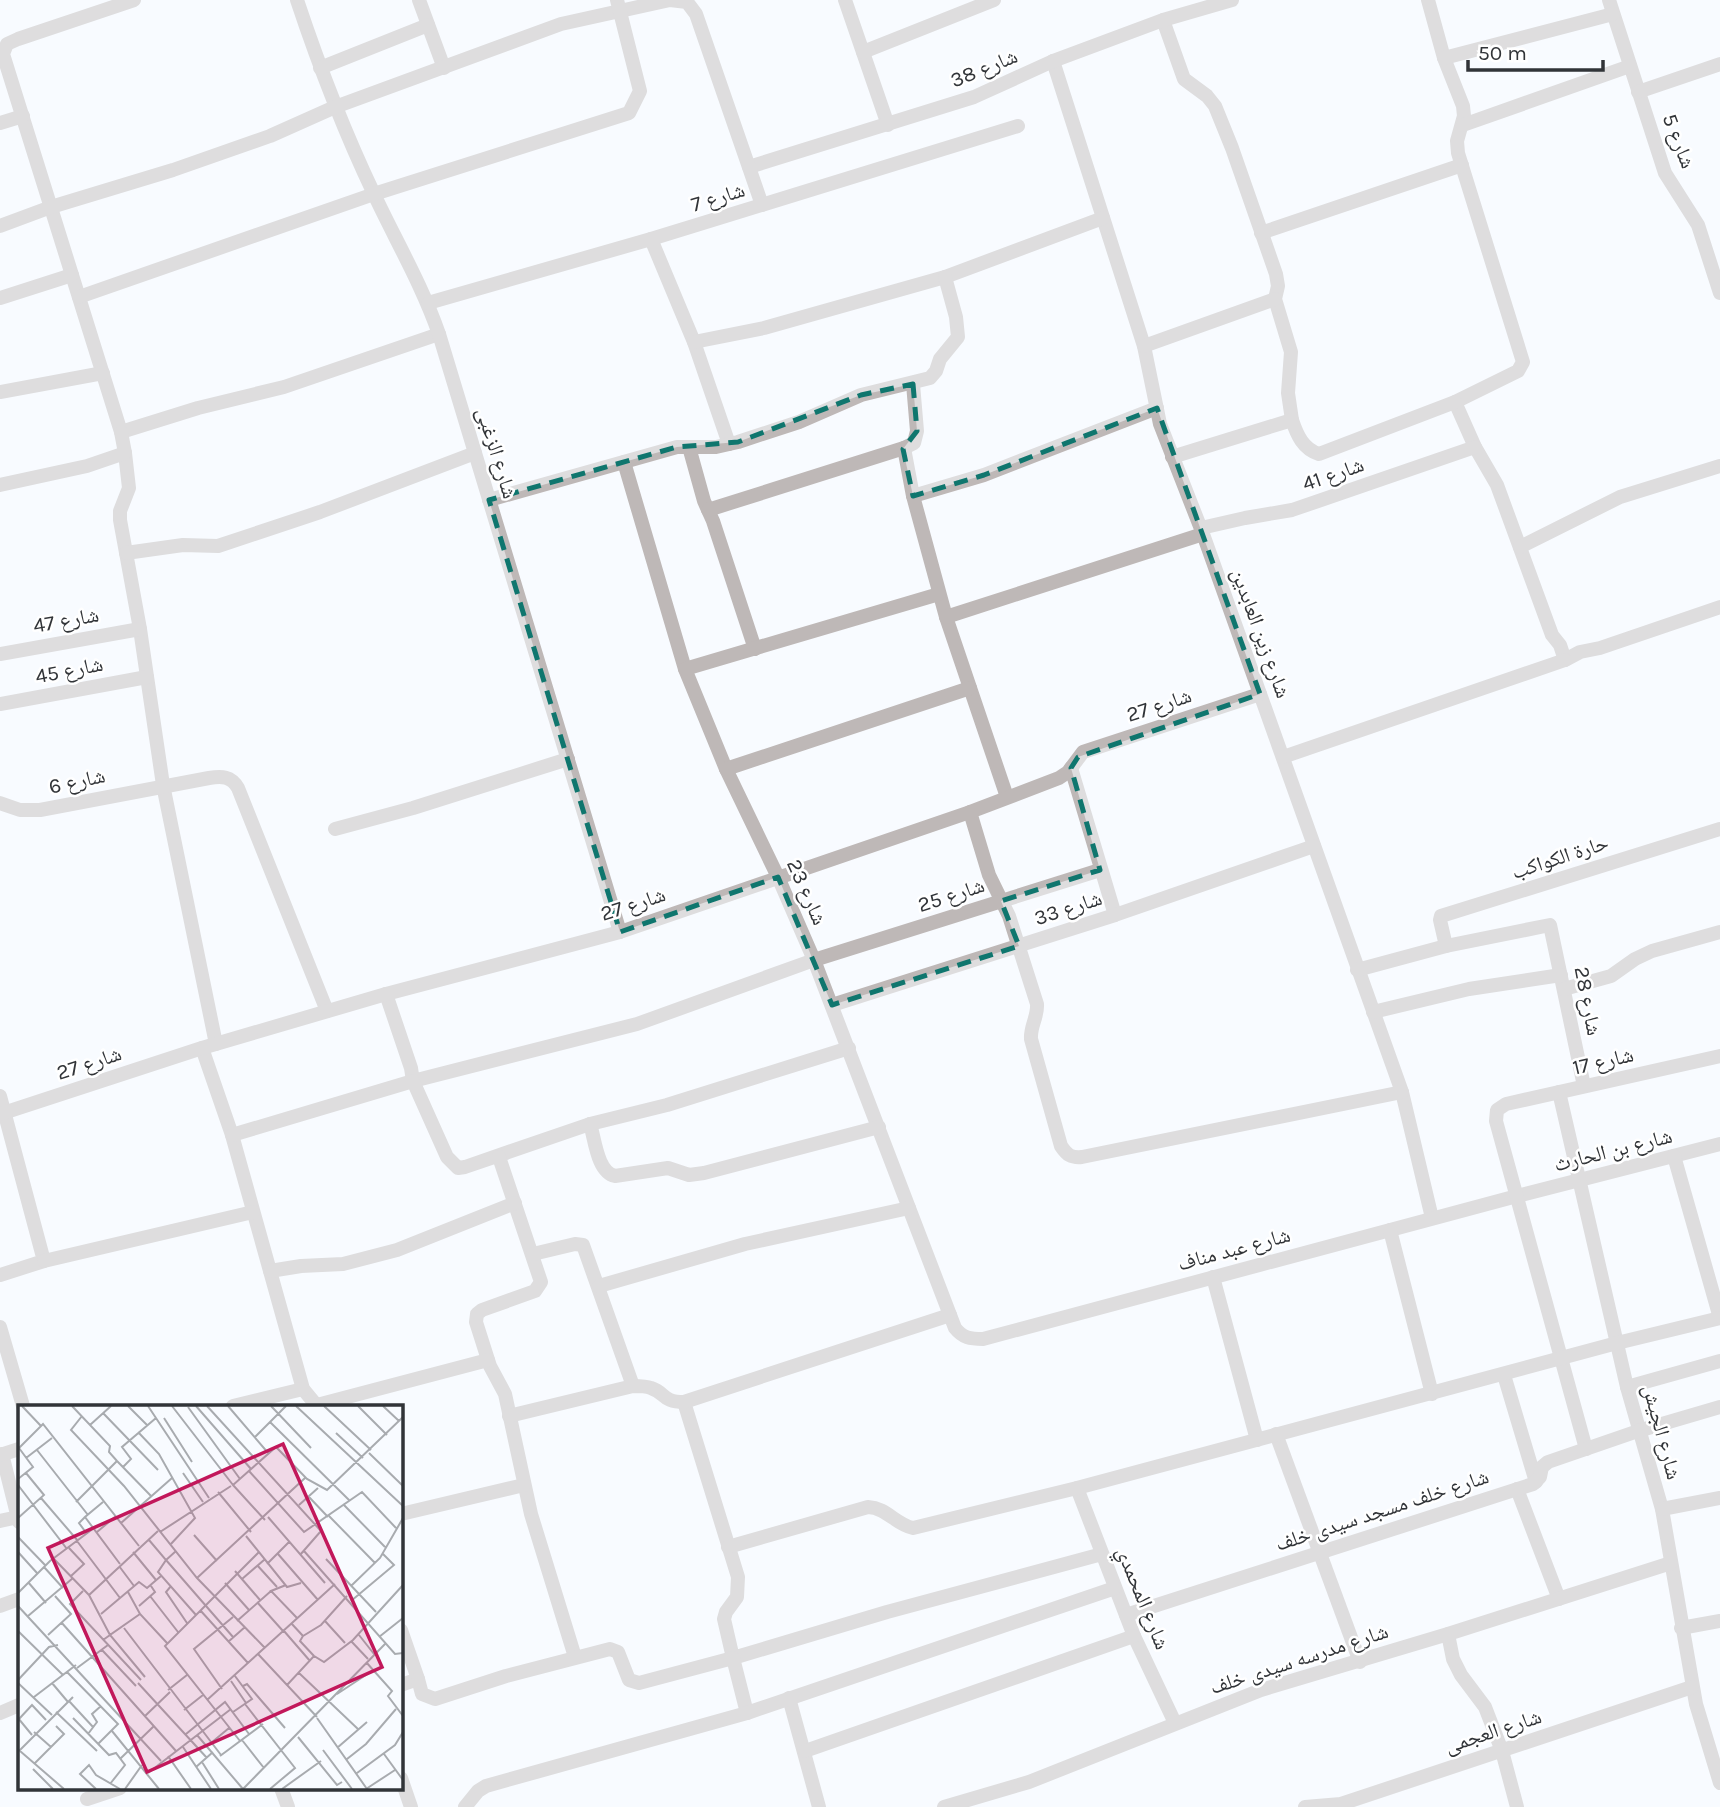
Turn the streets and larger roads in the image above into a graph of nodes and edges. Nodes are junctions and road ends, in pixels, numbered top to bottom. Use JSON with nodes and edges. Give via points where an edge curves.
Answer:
{"nodes":[{"id":1,"x":134,"y":0,"type":"edge"},
{"id":2,"x":297,"y":0,"type":"edge"},
{"id":3,"x":419,"y":0,"type":"edge"},
{"id":4,"x":845,"y":0,"type":"edge"},
{"id":5,"x":994,"y":0,"type":"edge"},
{"id":6,"x":1232,"y":0,"type":"edge"},
{"id":7,"x":1428,"y":0,"type":"edge"},
{"id":8,"x":1206,"y":3,"type":"edge"},
{"id":9,"x":618,"y":6,"type":"edge"},
{"id":10,"x":1611,"y":7,"type":"edge"},
{"id":11,"x":1163,"y":20,"type":"junction"},
{"id":12,"x":428,"y":25,"type":"junction"},
{"id":13,"x":863,"y":52,"type":"junction"},
{"id":14,"x":1444,"y":58,"type":"junction"},
{"id":15,"x":1053,"y":61,"type":"junction"},
{"id":16,"x":1717,"y":65,"type":"edge"},
{"id":17,"x":1630,"y":66,"type":"junction"},
{"id":18,"x":320,"y":68,"type":"junction"},
{"id":19,"x":443,"y":68,"type":"junction"},
{"id":20,"x":1720,"y":80,"type":"edge"},
{"id":21,"x":1638,"y":92,"type":"junction"},
{"id":22,"x":335,"y":107,"type":"junction"},
{"id":23,"x":23,"y":116,"type":"junction"},
{"id":24,"x":0,"y":123,"type":"edge"},
{"id":25,"x":888,"y":125,"type":"junction"},
{"id":26,"x":1463,"y":125,"type":"junction"},
{"id":27,"x":1018,"y":126,"type":"dead end"},
{"id":28,"x":1462,"y":165,"type":"junction"},
{"id":29,"x":748,"y":167,"type":"junction"},
{"id":30,"x":374,"y":194,"type":"junction"},
{"id":31,"x":762,"y":205,"type":"junction"},
{"id":32,"x":51,"y":206,"type":"junction"},
{"id":33,"x":1103,"y":218,"type":"junction"},
{"id":34,"x":0,"y":226,"type":"edge"},
{"id":35,"x":1261,"y":233,"type":"junction"},
{"id":36,"x":651,"y":239,"type":"junction"},
{"id":37,"x":72,"y":275,"type":"junction"},
{"id":38,"x":945,"y":276,"type":"junction"},
{"id":39,"x":1720,"y":293,"type":"edge"},
{"id":40,"x":79,"y":297,"type":"junction"},
{"id":41,"x":0,"y":298,"type":"edge"},
{"id":42,"x":1275,"y":299,"type":"junction"},
{"id":43,"x":428,"y":303,"type":"junction"},
{"id":44,"x":439,"y":334,"type":"junction"},
{"id":45,"x":694,"y":342,"type":"junction"},
{"id":46,"x":1144,"y":346,"type":"junction"},
{"id":47,"x":103,"y":373,"type":"junction"},
{"id":48,"x":913,"y":384,"type":"junction"},
{"id":49,"x":0,"y":392,"type":"edge"},
{"id":50,"x":1455,"y":402,"type":"junction"},
{"id":51,"x":1157,"y":408,"type":"junction"},
{"id":52,"x":1292,"y":420,"type":"junction"},
{"id":53,"x":121,"y":432,"type":"junction"},
{"id":54,"x":729,"y":444,"type":"junction"},
{"id":55,"x":689,"y":447,"type":"junction"},
{"id":56,"x":1475,"y":447,"type":"junction"},
{"id":57,"x":904,"y":448,"type":"junction"},
{"id":58,"x":125,"y":453,"type":"junction"},
{"id":59,"x":475,"y":453,"type":"junction"},
{"id":60,"x":1172,"y":457,"type":"junction"},
{"id":61,"x":624,"y":462,"type":"junction"},
{"id":62,"x":1720,"y":466,"type":"edge"},
{"id":63,"x":0,"y":485,"type":"edge"},
{"id":64,"x":913,"y":496,"type":"junction"},
{"id":65,"x":489,"y":500,"type":"junction"},
{"id":66,"x":708,"y":510,"type":"junction"},
{"id":67,"x":1202,"y":531,"type":"junction"},
{"id":68,"x":1520,"y":547,"type":"junction"},
{"id":69,"x":126,"y":553,"type":"junction"},
{"id":70,"x":939,"y":594,"type":"junction"},
{"id":71,"x":1720,"y":607,"type":"edge"},
{"id":72,"x":946,"y":617,"type":"junction"},
{"id":73,"x":140,"y":629,"type":"junction"},
{"id":74,"x":755,"y":649,"type":"junction"},
{"id":75,"x":0,"y":654,"type":"edge"},
{"id":76,"x":1565,"y":660,"type":"junction"},
{"id":77,"x":685,"y":669,"type":"junction"},
{"id":78,"x":147,"y":677,"type":"junction"},
{"id":79,"x":970,"y":688,"type":"junction"},
{"id":80,"x":1260,"y":694,"type":"junction"},
{"id":81,"x":0,"y":704,"type":"edge"},
{"id":82,"x":1283,"y":757,"type":"junction"},
{"id":83,"x":568,"y":759,"type":"junction"},
{"id":84,"x":1071,"y":768,"type":"junction"},
{"id":85,"x":726,"y":769,"type":"junction"},
{"id":86,"x":163,"y":785,"type":"junction"},
{"id":87,"x":1007,"y":797,"type":"junction"},
{"id":88,"x":0,"y":803,"type":"edge"},
{"id":89,"x":970,"y":812,"type":"junction"},
{"id":90,"x":335,"y":829,"type":"dead end"},
{"id":91,"x":1720,"y":829,"type":"edge"},
{"id":92,"x":1314,"y":845,"type":"junction"},
{"id":93,"x":1100,"y":870,"type":"junction"},
{"id":94,"x":778,"y":877,"type":"junction"},
{"id":95,"x":1001,"y":901,"type":"junction"},
{"id":96,"x":1115,"y":915,"type":"junction"},
{"id":97,"x":620,"y":932,"type":"junction"},
{"id":98,"x":1720,"y":932,"type":"edge"},
{"id":99,"x":1019,"y":946,"type":"junction"},
{"id":100,"x":1446,"y":946,"type":"junction"},
{"id":101,"x":814,"y":960,"type":"junction"},
{"id":102,"x":1357,"y":970,"type":"junction"},
{"id":103,"x":1563,"y":982,"type":"junction"},
{"id":104,"x":386,"y":994,"type":"junction"},
{"id":105,"x":832,"y":1005,"type":"junction"},
{"id":106,"x":327,"y":1012,"type":"junction"},
{"id":107,"x":1373,"y":1012,"type":"junction"},
{"id":108,"x":209,"y":1046,"type":"junction"},
{"id":109,"x":849,"y":1048,"type":"junction"},
{"id":110,"x":1720,"y":1056,"type":"edge"},
{"id":111,"x":414,"y":1081,"type":"junction"},
{"id":112,"x":1584,"y":1086,"type":"junction"},
{"id":113,"x":1402,"y":1092,"type":"junction"},
{"id":114,"x":1559,"y":1092,"type":"junction"},
{"id":115,"x":0,"y":1096,"type":"edge"},
{"id":116,"x":2,"y":1113,"type":"edge"},
{"id":117,"x":590,"y":1124,"type":"junction"},
{"id":118,"x":879,"y":1127,"type":"junction"},
{"id":119,"x":232,"y":1135,"type":"junction"},
{"id":120,"x":1720,"y":1144,"type":"edge"},
{"id":121,"x":1674,"y":1156,"type":"junction"},
{"id":122,"x":499,"y":1157,"type":"junction"},
{"id":123,"x":1580,"y":1180,"type":"junction"},
{"id":124,"x":1517,"y":1196,"type":"junction"},
{"id":125,"x":515,"y":1203,"type":"junction"},
{"id":126,"x":909,"y":1208,"type":"junction"},
{"id":127,"x":253,"y":1212,"type":"junction"},
{"id":128,"x":1432,"y":1218,"type":"junction"},
{"id":129,"x":1390,"y":1230,"type":"junction"},
{"id":130,"x":533,"y":1254,"type":"junction"},
{"id":131,"x":44,"y":1261,"type":"junction"},
{"id":132,"x":270,"y":1271,"type":"junction"},
{"id":133,"x":0,"y":1275,"type":"edge"},
{"id":134,"x":1213,"y":1277,"type":"junction"},
{"id":135,"x":599,"y":1286,"type":"junction"},
{"id":136,"x":950,"y":1315,"type":"junction"},
{"id":137,"x":1720,"y":1318,"type":"edge"},
{"id":138,"x":0,"y":1326,"type":"edge"},
{"id":139,"x":962,"y":1336,"type":"joint"},
{"id":140,"x":1618,"y":1343,"type":"junction"},
{"id":141,"x":1561,"y":1359,"type":"junction"},
{"id":142,"x":488,"y":1360,"type":"junction"},
{"id":143,"x":1720,"y":1361,"type":"edge"},
{"id":144,"x":1504,"y":1375,"type":"junction"},
{"id":145,"x":633,"y":1386,"type":"junction"},
{"id":146,"x":1627,"y":1387,"type":"junction"},
{"id":147,"x":303,"y":1389,"type":"junction"},
{"id":148,"x":1432,"y":1394,"type":"junction"},
{"id":149,"x":684,"y":1402,"type":"junction"},
{"id":150,"x":23,"y":1405,"type":"edge"},
{"id":151,"x":237,"y":1405,"type":"edge"},
{"id":152,"x":316,"y":1405,"type":"edge"},
{"id":153,"x":321,"y":1405,"type":"edge"},
{"id":154,"x":1720,"y":1407,"type":"edge"},
{"id":155,"x":509,"y":1416,"type":"junction"},
{"id":156,"x":1638,"y":1431,"type":"junction"},
{"id":157,"x":1276,"y":1434,"type":"junction"},
{"id":158,"x":1257,"y":1440,"type":"junction"},
{"id":159,"x":18,"y":1449,"type":"edge"},
{"id":160,"x":1586,"y":1449,"type":"junction"},
{"id":161,"x":1,"y":1455,"type":"edge"},
{"id":162,"x":1536,"y":1482,"type":"junction"},
{"id":163,"x":524,"y":1485,"type":"junction"},
{"id":164,"x":1077,"y":1488,"type":"junction"},
{"id":165,"x":1517,"y":1489,"type":"junction"},
{"id":166,"x":1720,"y":1498,"type":"edge"},
{"id":167,"x":1662,"y":1510,"type":"junction"},
{"id":168,"x":402,"y":1514,"type":"edge"},
{"id":169,"x":18,"y":1516,"type":"edge"},
{"id":170,"x":18,"y":1520,"type":"edge"},
{"id":171,"x":0,"y":1521,"type":"edge"},
{"id":172,"x":728,"y":1546,"type":"junction"},
{"id":173,"x":1102,"y":1553,"type":"junction"},
{"id":174,"x":1320,"y":1553,"type":"junction"},
{"id":175,"x":1671,"y":1563,"type":"junction"},
{"id":176,"x":1115,"y":1588,"type":"junction"},
{"id":177,"x":18,"y":1599,"type":"edge"},
{"id":178,"x":1559,"y":1599,"type":"junction"},
{"id":179,"x":0,"y":1606,"type":"edge"},
{"id":180,"x":1126,"y":1615,"type":"junction"},
{"id":181,"x":1720,"y":1620,"type":"edge"},
{"id":182,"x":1681,"y":1628,"type":"junction"},
{"id":183,"x":402,"y":1633,"type":"edge"},
{"id":184,"x":1448,"y":1634,"type":"junction"},
{"id":185,"x":1134,"y":1636,"type":"junction"},
{"id":186,"x":575,"y":1657,"type":"junction"},
{"id":187,"x":733,"y":1658,"type":"junction"},
{"id":188,"x":1360,"y":1662,"type":"junction"},
{"id":189,"x":418,"y":1679,"type":"junction"},
{"id":190,"x":402,"y":1685,"type":"edge"},
{"id":191,"x":1692,"y":1687,"type":"junction"},
{"id":192,"x":789,"y":1698,"type":"junction"},
{"id":193,"x":18,"y":1705,"type":"edge"},
{"id":194,"x":0,"y":1713,"type":"edge"},
{"id":195,"x":747,"y":1713,"type":"junction"},
{"id":196,"x":1175,"y":1723,"type":"junction"},
{"id":197,"x":805,"y":1751,"type":"junction"},
{"id":198,"x":1502,"y":1751,"type":"junction"},
{"id":199,"x":402,"y":1781,"type":"edge"},
{"id":200,"x":1720,"y":1783,"type":"edge"},
{"id":201,"x":113,"y":1790,"type":"edge"},
{"id":202,"x":282,"y":1790,"type":"edge"},
{"id":203,"x":87,"y":1798,"type":"edge"},
{"id":204,"x":288,"y":1807,"type":"edge"},
{"id":205,"x":411,"y":1807,"type":"edge"},
{"id":206,"x":465,"y":1807,"type":"edge"},
{"id":207,"x":819,"y":1807,"type":"edge"},
{"id":208,"x":944,"y":1807,"type":"edge"},
{"id":209,"x":1305,"y":1807,"type":"edge"},
{"id":210,"x":1517,"y":1807,"type":"edge"}],
"edges":[{"from":1,"to":23,"type":"street","via":[[4,47]]},
{"from":2,"to":18,"type":"street","name":"شارع الزغبى"},
{"from":3,"to":12,"type":"street"},
{"from":4,"to":13,"type":"street"},
{"from":5,"to":13,"type":"street"},
{"from":6,"to":8,"type":"street","name":"شارع 38"},
{"from":7,"to":14,"type":"street"},
{"from":8,"to":11,"type":"street","name":"شارع 38"},
{"from":9,"to":19,"type":"street"},
{"from":9,"to":29,"type":"street","via":[[670,0],[692,6]]},
{"from":9,"to":30,"type":"street","via":[[640,91],[629,113]]},
{"from":10,"to":14,"type":"street"},
{"from":10,"to":17,"type":"street","name":"شارع 5"},
{"from":11,"to":15,"type":"street","name":"شارع 38"},
{"from":11,"to":35,"type":"street","via":[[1184,79],[1214,106]]},
{"from":12,"to":18,"type":"street"},
{"from":12,"to":19,"type":"street"},
{"from":13,"to":25,"type":"street"},
{"from":14,"to":26,"type":"street","via":[[1463,106]]},
{"from":15,"to":25,"type":"street","name":"شارع 38","via":[[974,97]]},
{"from":15,"to":33,"type":"street","name":"شارع زين العابدين"},
{"from":16,"to":20,"type":"street"},
{"from":16,"to":21,"type":"street"},
{"from":17,"to":21,"type":"street","name":"شارع 5"},
{"from":17,"to":26,"type":"street"},
{"from":18,"to":22,"type":"street","name":"شارع الزغبى"},
{"from":19,"to":22,"type":"street"},
{"from":21,"to":39,"type":"street","name":"شارع 5","via":[[1665,173],[1698,225]]},
{"from":22,"to":30,"type":"street","name":"شارع الزغبى"},
{"from":22,"to":32,"type":"street","via":[[257,141]]},
{"from":23,"to":24,"type":"street"},
{"from":23,"to":32,"type":"street"},
{"from":25,"to":29,"type":"street","name":"شارع 38"},
{"from":26,"to":28,"type":"street","via":[[1457,141]]},
{"from":27,"to":31,"type":"street","name":"شارع 7"},
{"from":28,"to":35,"type":"street"},
{"from":28,"to":50,"type":"street","via":[[1523,362],[1518,371]]},
{"from":29,"to":31,"type":"street"},
{"from":30,"to":40,"type":"street"},
{"from":30,"to":43,"type":"street","name":"شارع الزغبى"},
{"from":31,"to":36,"type":"street","name":"شارع 7"},
{"from":32,"to":34,"type":"street"},
{"from":32,"to":37,"type":"street"},
{"from":33,"to":38,"type":"street"},
{"from":33,"to":46,"type":"street","name":"شارع زين العابدين"},
{"from":35,"to":42,"type":"street","via":[[1276,274]]},
{"from":36,"to":43,"type":"street","name":"شارع 7"},
{"from":36,"to":45,"type":"street"},
{"from":37,"to":40,"type":"street"},
{"from":37,"to":41,"type":"street"},
{"from":38,"to":45,"type":"street","via":[[764,328]]},
{"from":38,"to":48,"type":"street","via":[[958,337],[930,379]]},
{"from":40,"to":47,"type":"street"},
{"from":42,"to":46,"type":"street"},
{"from":42,"to":52,"type":"street","via":[[1291,352]]},
{"from":43,"to":44,"type":"street","name":"شارع الزغبى"},
{"from":44,"to":53,"type":"street","via":[[285,387]]},
{"from":44,"to":59,"type":"street","name":"شارع الزغبى"},
{"from":45,"to":54,"type":"street"},
{"from":46,"to":51,"type":"street","name":"شارع زين العابدين"},
{"from":47,"to":49,"type":"street"},
{"from":47,"to":53,"type":"street"},
{"from":48,"to":54,"type":"street","via":[[861,395],[799,422]]},
{"from":48,"to":57,"type":"street","via":[[917,431],[914,443]]},
{"from":50,"to":52,"type":"street","via":[[1319,454],[1302,443]]},
{"from":50,"to":56,"type":"street"},
{"from":51,"to":60,"type":"street","name":"شارع زين العابدين"},
{"from":51,"to":64,"type":"street","via":[[984,475]]},
{"from":52,"to":60,"type":"street"},
{"from":53,"to":58,"type":"street"},
{"from":54,"to":55,"type":"street"},
{"from":55,"to":61,"type":"street"},
{"from":55,"to":66,"type":"street"},
{"from":56,"to":67,"type":"street","name":"شارع 41","via":[[1292,510]]},
{"from":56,"to":68,"type":"street","via":[[1497,485]]},
{"from":57,"to":64,"type":"street"},
{"from":57,"to":66,"type":"street"},
{"from":58,"to":63,"type":"street"},
{"from":58,"to":69,"type":"street","via":[[128,488],[120,520]]},
{"from":59,"to":65,"type":"street","name":"شارع الزغبى"},
{"from":59,"to":69,"type":"street","via":[[218,546],[183,545]]},
{"from":60,"to":67,"type":"street","name":"شارع زين العابدين"},
{"from":61,"to":65,"type":"street"},
{"from":61,"to":77,"type":"street","name":"شارع 23"},
{"from":62,"to":68,"type":"street","via":[[1620,497]]},
{"from":64,"to":70,"type":"street"},
{"from":65,"to":83,"type":"street","name":"شارع الزغبى"},
{"from":66,"to":74,"type":"street"},
{"from":67,"to":72,"type":"street","name":"شارع 41"},
{"from":67,"to":80,"type":"street","name":"شارع زين العابدين"},
{"from":68,"to":76,"type":"street"},
{"from":69,"to":73,"type":"street"},
{"from":70,"to":72,"type":"street"},
{"from":70,"to":74,"type":"street"},
{"from":71,"to":76,"type":"street"},
{"from":72,"to":79,"type":"street"},
{"from":73,"to":75,"type":"street","name":"شارع 47"},
{"from":73,"to":78,"type":"street"},
{"from":74,"to":77,"type":"street"},
{"from":76,"to":82,"type":"street"},
{"from":77,"to":85,"type":"street","name":"شارع 23"},
{"from":78,"to":81,"type":"street","name":"شارع 45"},
{"from":78,"to":86,"type":"street"},
{"from":79,"to":85,"type":"street"},
{"from":79,"to":87,"type":"street"},
{"from":80,"to":82,"type":"street","name":"شارع زين العابدين"},
{"from":80,"to":84,"type":"street","name":"شارع 27","via":[[1083,752]]},
{"from":82,"to":92,"type":"street","name":"شارع زين العابدين"},
{"from":83,"to":90,"type":"street"},
{"from":83,"to":97,"type":"street","name":"شارع الزغبى"},
{"from":84,"to":87,"type":"street","name":"شارع 27","via":[[1059,778]]},
{"from":84,"to":93,"type":"street"},
{"from":85,"to":94,"type":"street","name":"شارع 23"},
{"from":86,"to":88,"type":"street","name":"شارع 6","via":[[40,810]]},
{"from":86,"to":106,"type":"street","name":"شارع 6","via":[[225,777],[236,784]]},
{"from":86,"to":108,"type":"street"},
{"from":87,"to":89,"type":"street","name":"شارع 27"},
{"from":89,"to":94,"type":"street","name":"شارع 27"},
{"from":89,"to":95,"type":"street"},
{"from":91,"to":100,"type":"street","name":"حارة الكواكب","via":[[1441,916]]},
{"from":92,"to":96,"type":"street","name":"شارع 33"},
{"from":92,"to":102,"type":"street","name":"شارع زين العابدين"},
{"from":93,"to":95,"type":"street","name":"شارع 25"},
{"from":93,"to":96,"type":"street"},
{"from":94,"to":97,"type":"street","name":"شارع 27"},
{"from":94,"to":101,"type":"street","name":"شارع 23"},
{"from":95,"to":99,"type":"street"},
{"from":95,"to":101,"type":"street","name":"شارع 25"},
{"from":96,"to":99,"type":"street","name":"شارع 33"},
{"from":97,"to":104,"type":"street","name":"شارع 27"},
{"from":98,"to":103,"type":"street","via":[[1652,951],[1611,976]]},
{"from":99,"to":105,"type":"street","name":"شارع 33"},
{"from":99,"to":113,"type":"street","via":[[1037,1003],[1031,1038],[1061,1146],[1073,1158]]},
{"from":100,"to":102,"type":"street"},
{"from":100,"to":103,"type":"street","name":"شارع 28","via":[[1550,925]]},
{"from":101,"to":105,"type":"street","name":"شارع 23"},
{"from":101,"to":111,"type":"street","name":"شارع 25","via":[[637,1024]]},
{"from":102,"to":107,"type":"street","name":"شارع زين العابدين"},
{"from":103,"to":107,"type":"street","via":[[1469,989]]},
{"from":103,"to":112,"type":"street","name":"شارع 28"},
{"from":104,"to":106,"type":"street","name":"شارع 27"},
{"from":104,"to":111,"type":"street"},
{"from":105,"to":109,"type":"street","name":"شارع 23"},
{"from":106,"to":108,"type":"street","name":"شارع 27"},
{"from":107,"to":113,"type":"street","name":"شارع زين العابدين"},
{"from":108,"to":116,"type":"street","name":"شارع 27"},
{"from":108,"to":119,"type":"street"},
{"from":109,"to":117,"type":"street"},
{"from":109,"to":118,"type":"street","name":"شارع 23"},
{"from":110,"to":112,"type":"street","name":"شارع 17"},
{"from":111,"to":119,"type":"street","name":"شارع 25"},
{"from":111,"to":122,"type":"street","via":[[452,1164],[465,1167]]},
{"from":112,"to":114,"type":"street","name":"شارع 17"},
{"from":113,"to":128,"type":"street","name":"شارع زين العابدين"},
{"from":114,"to":123,"type":"street","name":"شارع الجيش"},
{"from":114,"to":124,"type":"street","name":"شارع 17","via":[[1497,1110]]},
{"from":115,"to":116,"type":"street"},
{"from":116,"to":131,"type":"street"},
{"from":117,"to":118,"type":"street","via":[[602,1166],[615,1176],[668,1168],[696,1174]]},
{"from":117,"to":122,"type":"street"},
{"from":118,"to":126,"type":"street","name":"شارع 23"},
{"from":119,"to":127,"type":"street"},
{"from":120,"to":121,"type":"street","name":"شارع بن الحارث"},
{"from":121,"to":123,"type":"street","name":"شارع بن الحارث"},
{"from":121,"to":137,"type":"street"},
{"from":122,"to":125,"type":"street"},
{"from":123,"to":124,"type":"street","name":"شارع بن الحارث"},
{"from":123,"to":140,"type":"street","name":"شارع الجيش"},
{"from":124,"to":128,"type":"street","name":"شارع عبد مناف"},
{"from":124,"to":141,"type":"street"},
{"from":125,"to":130,"type":"street"},
{"from":125,"to":132,"type":"street","via":[[397,1250],[343,1264]]},
{"from":126,"to":135,"type":"street","via":[[745,1244]]},
{"from":126,"to":136,"type":"street","name":"شارع 23"},
{"from":127,"to":131,"type":"street"},
{"from":127,"to":132,"type":"street"},
{"from":128,"to":129,"type":"street","name":"شارع عبد مناف"},
{"from":129,"to":134,"type":"street","name":"شارع عبد مناف"},
{"from":129,"to":148,"type":"street"},
{"from":130,"to":135,"type":"street","via":[[581,1243]]},
{"from":130,"to":142,"type":"street","via":[[541,1276],[538,1287],[477,1314]]},
{"from":131,"to":133,"type":"street"},
{"from":132,"to":147,"type":"street"},
{"from":134,"to":139,"type":"street","name":"شارع عبد مناف","via":[[983,1339]]},
{"from":134,"to":158,"type":"street"},
{"from":135,"to":145,"type":"street"},
{"from":136,"to":139,"type":"street","name":"شارع 23"},
{"from":136,"to":149,"type":"street"},
{"from":137,"to":140,"type":"street"},
{"from":138,"to":150,"type":"street"},
{"from":140,"to":141,"type":"street"},
{"from":140,"to":146,"type":"street","name":"شارع الجيش"},
{"from":141,"to":144,"type":"street"},
{"from":141,"to":160,"type":"street"},
{"from":142,"to":153,"type":"street"},
{"from":142,"to":155,"type":"street","via":[[505,1394]]},
{"from":143,"to":146,"type":"street"},
{"from":144,"to":148,"type":"street"},
{"from":144,"to":162,"type":"street"},
{"from":145,"to":149,"type":"street","via":[[649,1387],[664,1399]]},
{"from":145,"to":155,"type":"street"},
{"from":146,"to":156,"type":"street","name":"شارع الجيش"},
{"from":147,"to":151,"type":"street"},
{"from":147,"to":152,"type":"street"},
{"from":148,"to":157,"type":"street"},
{"from":149,"to":172,"type":"street"},
{"from":154,"to":156,"type":"street"},
{"from":155,"to":163,"type":"street"},
{"from":156,"to":160,"type":"street","name":"شارع خلف مسجد سيدى خلف"},
{"from":156,"to":167,"type":"street","name":"شارع الجيش"},
{"from":157,"to":158,"type":"street"},
{"from":157,"to":174,"type":"street"},
{"from":158,"to":164,"type":"street"},
{"from":159,"to":161,"type":"street"},
{"from":160,"to":162,"type":"street","name":"شارع خلف مسجد سيدى خلف","via":[[1545,1464]]},
{"from":161,"to":169,"type":"street"},
{"from":162,"to":165,"type":"street","name":"شارع خلف مسجد سيدى خلف"},
{"from":163,"to":168,"type":"street"},
{"from":163,"to":186,"type":"street"},
{"from":164,"to":172,"type":"street","via":[[913,1528],[898,1523],[881,1508],[862,1508]]},
{"from":164,"to":173,"type":"street","name":"شارع المحمدي"},
{"from":165,"to":174,"type":"street","name":"شارع خلف مسجد سيدى خلف"},
{"from":165,"to":178,"type":"street"},
{"from":166,"to":167,"type":"street"},
{"from":167,"to":175,"type":"street","name":"شارع الجيش"},
{"from":170,"to":171,"type":"street"},
{"from":172,"to":187,"type":"street","via":[[738,1584],[737,1597],[724,1619]]},
{"from":173,"to":176,"type":"street","name":"شارع المحمدي"},
{"from":173,"to":187,"type":"street"},
{"from":174,"to":180,"type":"street","name":"شارع خلف مسجد سيدى خلف"},
{"from":174,"to":188,"type":"street"},
{"from":175,"to":178,"type":"street","name":"شارع مدرسه سيدى خلف"},
{"from":175,"to":182,"type":"street","name":"شارع الجيش"},
{"from":176,"to":180,"type":"street","name":"شارع المحمدي"},
{"from":176,"to":192,"type":"street"},
{"from":177,"to":179,"type":"street"},
{"from":178,"to":184,"type":"street","name":"شارع مدرسه سيدى خلف"},
{"from":180,"to":185,"type":"street","name":"شارع المحمدي"},
{"from":181,"to":182,"type":"street"},
{"from":182,"to":191,"type":"street","name":"شارع الجيش"},
{"from":183,"to":189,"type":"street"},
{"from":184,"to":188,"type":"street","name":"شارع مدرسه سيدى خلف"},
{"from":184,"to":198,"type":"street","via":[[1453,1659],[1485,1707]]},
{"from":185,"to":196,"type":"street","name":"شارع المحمدي"},
{"from":185,"to":197,"type":"street"},
{"from":186,"to":187,"type":"street","via":[[615,1650],[629,1680],[639,1683]]},
{"from":186,"to":189,"type":"street","via":[[435,1699],[422,1694]]},
{"from":187,"to":195,"type":"street"},
{"from":188,"to":196,"type":"street","name":"شارع مدرسه سيدى خلف","via":[[1261,1690]]},
{"from":189,"to":190,"type":"street"},
{"from":191,"to":198,"type":"street","name":"شارع العجمى"},
{"from":191,"to":200,"type":"street","name":"شارع الجيش"},
{"from":192,"to":195,"type":"street"},
{"from":192,"to":197,"type":"street"},
{"from":193,"to":194,"type":"street"},
{"from":195,"to":206,"type":"street","via":[[486,1786]]},
{"from":196,"to":208,"type":"street","name":"شارع مدرسه سيدى خلف","via":[[1029,1782]]},
{"from":197,"to":207,"type":"street"},
{"from":198,"to":209,"type":"street","name":"شارع العجمى","via":[[1341,1804]]},
{"from":198,"to":210,"type":"street"},
{"from":199,"to":205,"type":"street"},
{"from":201,"to":203,"type":"street"},
{"from":202,"to":204,"type":"street"}]}
